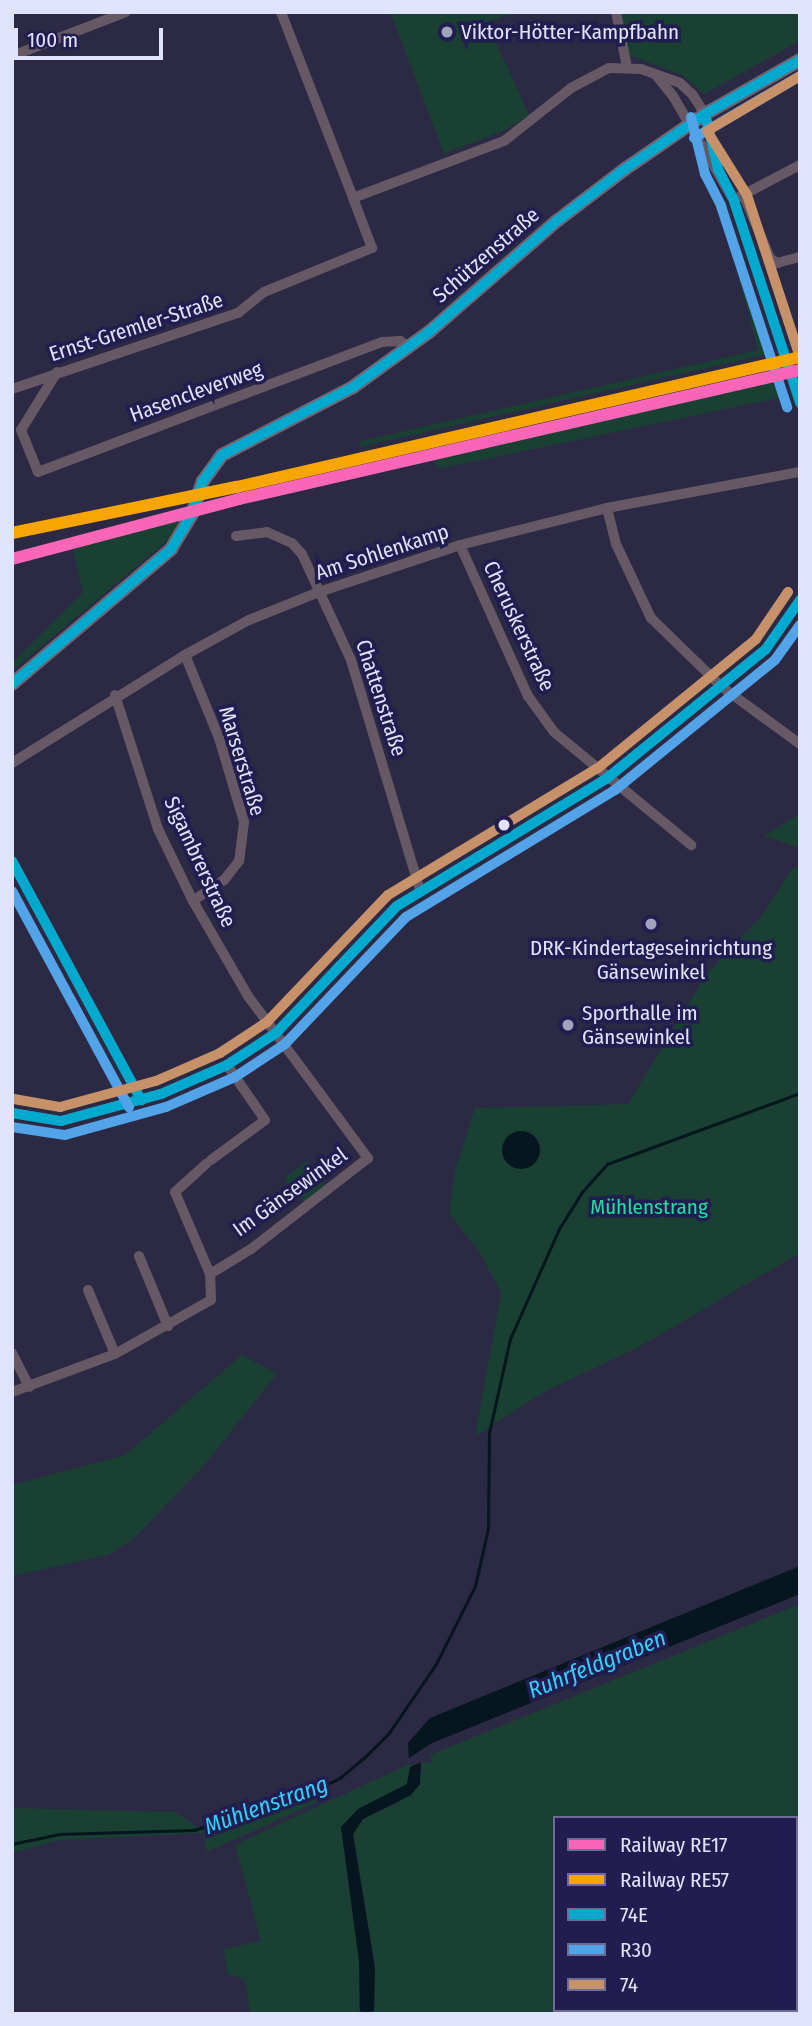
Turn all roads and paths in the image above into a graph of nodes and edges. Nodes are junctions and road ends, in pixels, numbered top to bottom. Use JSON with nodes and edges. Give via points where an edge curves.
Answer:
{"nodes":[{"id":1,"x":126,"y":12,"type":"edge"},
{"id":2,"x":281,"y":12,"type":"edge"},
{"id":3,"x":616,"y":12,"type":"edge"},
{"id":4,"x":12,"y":56,"type":"edge"},
{"id":5,"x":800,"y":60,"type":"edge"},
{"id":6,"x":627,"y":67,"type":"junction"},
{"id":7,"x":654,"y":74,"type":"junction"},
{"id":8,"x":705,"y":114,"type":"junction"},
{"id":9,"x":687,"y":126,"type":"junction"},
{"id":10,"x":800,"y":164,"type":"edge"},
{"id":11,"x":718,"y":169,"type":"junction"},
{"id":12,"x":353,"y":198,"type":"junction"},
{"id":13,"x":739,"y":198,"type":"junction"},
{"id":14,"x":800,"y":257,"type":"edge"},
{"id":15,"x":410,"y":347,"type":"junction"},
{"id":16,"x":57,"y":372,"type":"junction"},
{"id":17,"x":12,"y":389,"type":"edge"},
{"id":18,"x":800,"y":403,"type":"edge"},
{"id":19,"x":17,"y":428,"type":"edge"},
{"id":20,"x":800,"y":472,"type":"edge"},
{"id":21,"x":607,"y":508,"type":"junction"},
{"id":22,"x":236,"y":536,"type":"dead end"},
{"id":23,"x":460,"y":545,"type":"junction"},
{"id":24,"x":319,"y":592,"type":"junction"},
{"id":25,"x":800,"y":600,"type":"edge"},
{"id":26,"x":185,"y":655,"type":"junction"},
{"id":27,"x":12,"y":684,"type":"edge"},
{"id":28,"x":722,"y":687,"type":"junction"},
{"id":29,"x":115,"y":695,"type":"junction"},
{"id":30,"x":800,"y":744,"type":"edge"},
{"id":31,"x":12,"y":762,"type":"edge"},
{"id":32,"x":606,"y":779,"type":"junction"},
{"id":33,"x":691,"y":845,"type":"dead end"},
{"id":34,"x":12,"y":861,"type":"edge"},
{"id":35,"x":420,"y":890,"type":"junction"},
{"id":36,"x":193,"y":901,"type":"junction"},
{"id":37,"x":276,"y":1033,"type":"junction"},
{"id":38,"x":226,"y":1065,"type":"junction"},
{"id":39,"x":141,"y":1100,"type":"junction"},
{"id":40,"x":12,"y":1113,"type":"edge"},
{"id":41,"x":139,"y":1256,"type":"dead end"},
{"id":42,"x":210,"y":1274,"type":"junction"},
{"id":43,"x":88,"y":1290,"type":"dead end"},
{"id":44,"x":168,"y":1326,"type":"junction"},
{"id":45,"x":12,"y":1353,"type":"edge"},
{"id":46,"x":115,"y":1354,"type":"junction"},
{"id":47,"x":29,"y":1387,"type":"junction"},
{"id":48,"x":12,"y":1392,"type":"edge"}],
"edges":[{"from":1,"to":4,"type":"street"},
{"from":2,"to":12,"type":"street"},
{"from":3,"to":6,"type":"street"},
{"from":5,"to":8,"type":"main road","name":"Schützenstraße"},
{"from":6,"to":7,"type":"street"},
{"from":6,"to":12,"type":"street","via":[[589,75],[504,141]]},
{"from":7,"to":8,"type":"street","via":[[680,83]]},
{"from":7,"to":9,"type":"street","via":[[673,96]]},
{"from":8,"to":9,"type":"main road","name":"Schützenstraße"},
{"from":8,"to":11,"type":"street"},
{"from":9,"to":11,"type":"street"},
{"from":9,"to":15,"type":"main road","name":"Schützenstraße","via":[[558,220]]},
{"from":10,"to":13,"type":"street"},
{"from":11,"to":13,"type":"street"},
{"from":12,"to":16,"type":"street","name":"Ernst-Gremler-Straße","via":[[372,248],[264,292],[239,313],[145,348],[115,351]]},
{"from":13,"to":14,"type":"street","via":[[770,258],[777,263]]},
{"from":13,"to":18,"type":"street"},
{"from":15,"to":19,"type":"street","name":"Hasencleverweg","via":[[400,341],[382,342],[38,472]]},
{"from":15,"to":27,"type":"main road","name":"Schützenstraße","via":[[354,387],[233,447],[215,461],[171,549]]},
{"from":16,"to":17,"type":"street","name":"Ernst-Gremler-Straße"},
{"from":16,"to":19,"type":"street","name":"Hasencleverweg"},
{"from":20,"to":21,"type":"street","name":"Am Sohlenkamp"},
{"from":21,"to":23,"type":"street","name":"Am Sohlenkamp"},
{"from":21,"to":28,"type":"street","via":[[616,544],[650,618]]},
{"from":22,"to":24,"type":"street","name":"Chattenstraße","via":[[267,532],[292,543]]},
{"from":23,"to":24,"type":"street","name":"Am Sohlenkamp"},
{"from":23,"to":32,"type":"street","name":"Cheruskerstraße","via":[[528,696],[554,732]]},
{"from":24,"to":26,"type":"street","name":"Am Sohlenkamp","via":[[249,620]]},
{"from":24,"to":35,"type":"street","name":"Chattenstraße","via":[[351,660]]},
{"from":25,"to":28,"type":"street","via":[[766,649]]},
{"from":26,"to":29,"type":"street","name":"Am Sohlenkamp"},
{"from":26,"to":36,"type":"street","name":"Marserstraße","via":[[219,738],[244,822],[239,861],[225,880]]},
{"from":28,"to":30,"type":"street"},
{"from":28,"to":32,"type":"street"},
{"from":29,"to":31,"type":"street","name":"Am Sohlenkamp"},
{"from":29,"to":36,"type":"street","name":"Sigambrerstraße","via":[[158,829]]},
{"from":32,"to":33,"type":"street","name":"Cheruskerstraße"},
{"from":32,"to":35,"type":"street"},
{"from":34,"to":39,"type":"street"},
{"from":35,"to":37,"type":"street","via":[[378,924]]},
{"from":36,"to":37,"type":"street","name":"Sigambrerstraße","via":[[248,996]]},
{"from":37,"to":38,"type":"street"},
{"from":37,"to":42,"type":"street","name":"Im Gänsewinkel","via":[[368,1158],[251,1249]]},
{"from":38,"to":39,"type":"street","via":[[185,1086]]},
{"from":38,"to":42,"type":"street","via":[[265,1120],[175,1192]]},
{"from":39,"to":40,"type":"street","via":[[61,1121]]},
{"from":41,"to":44,"type":"street"},
{"from":42,"to":44,"type":"street","via":[[211,1300]]},
{"from":43,"to":46,"type":"street"},
{"from":44,"to":46,"type":"street"},
{"from":45,"to":47,"type":"street"},
{"from":46,"to":47,"type":"street"},
{"from":47,"to":48,"type":"street"}]}
